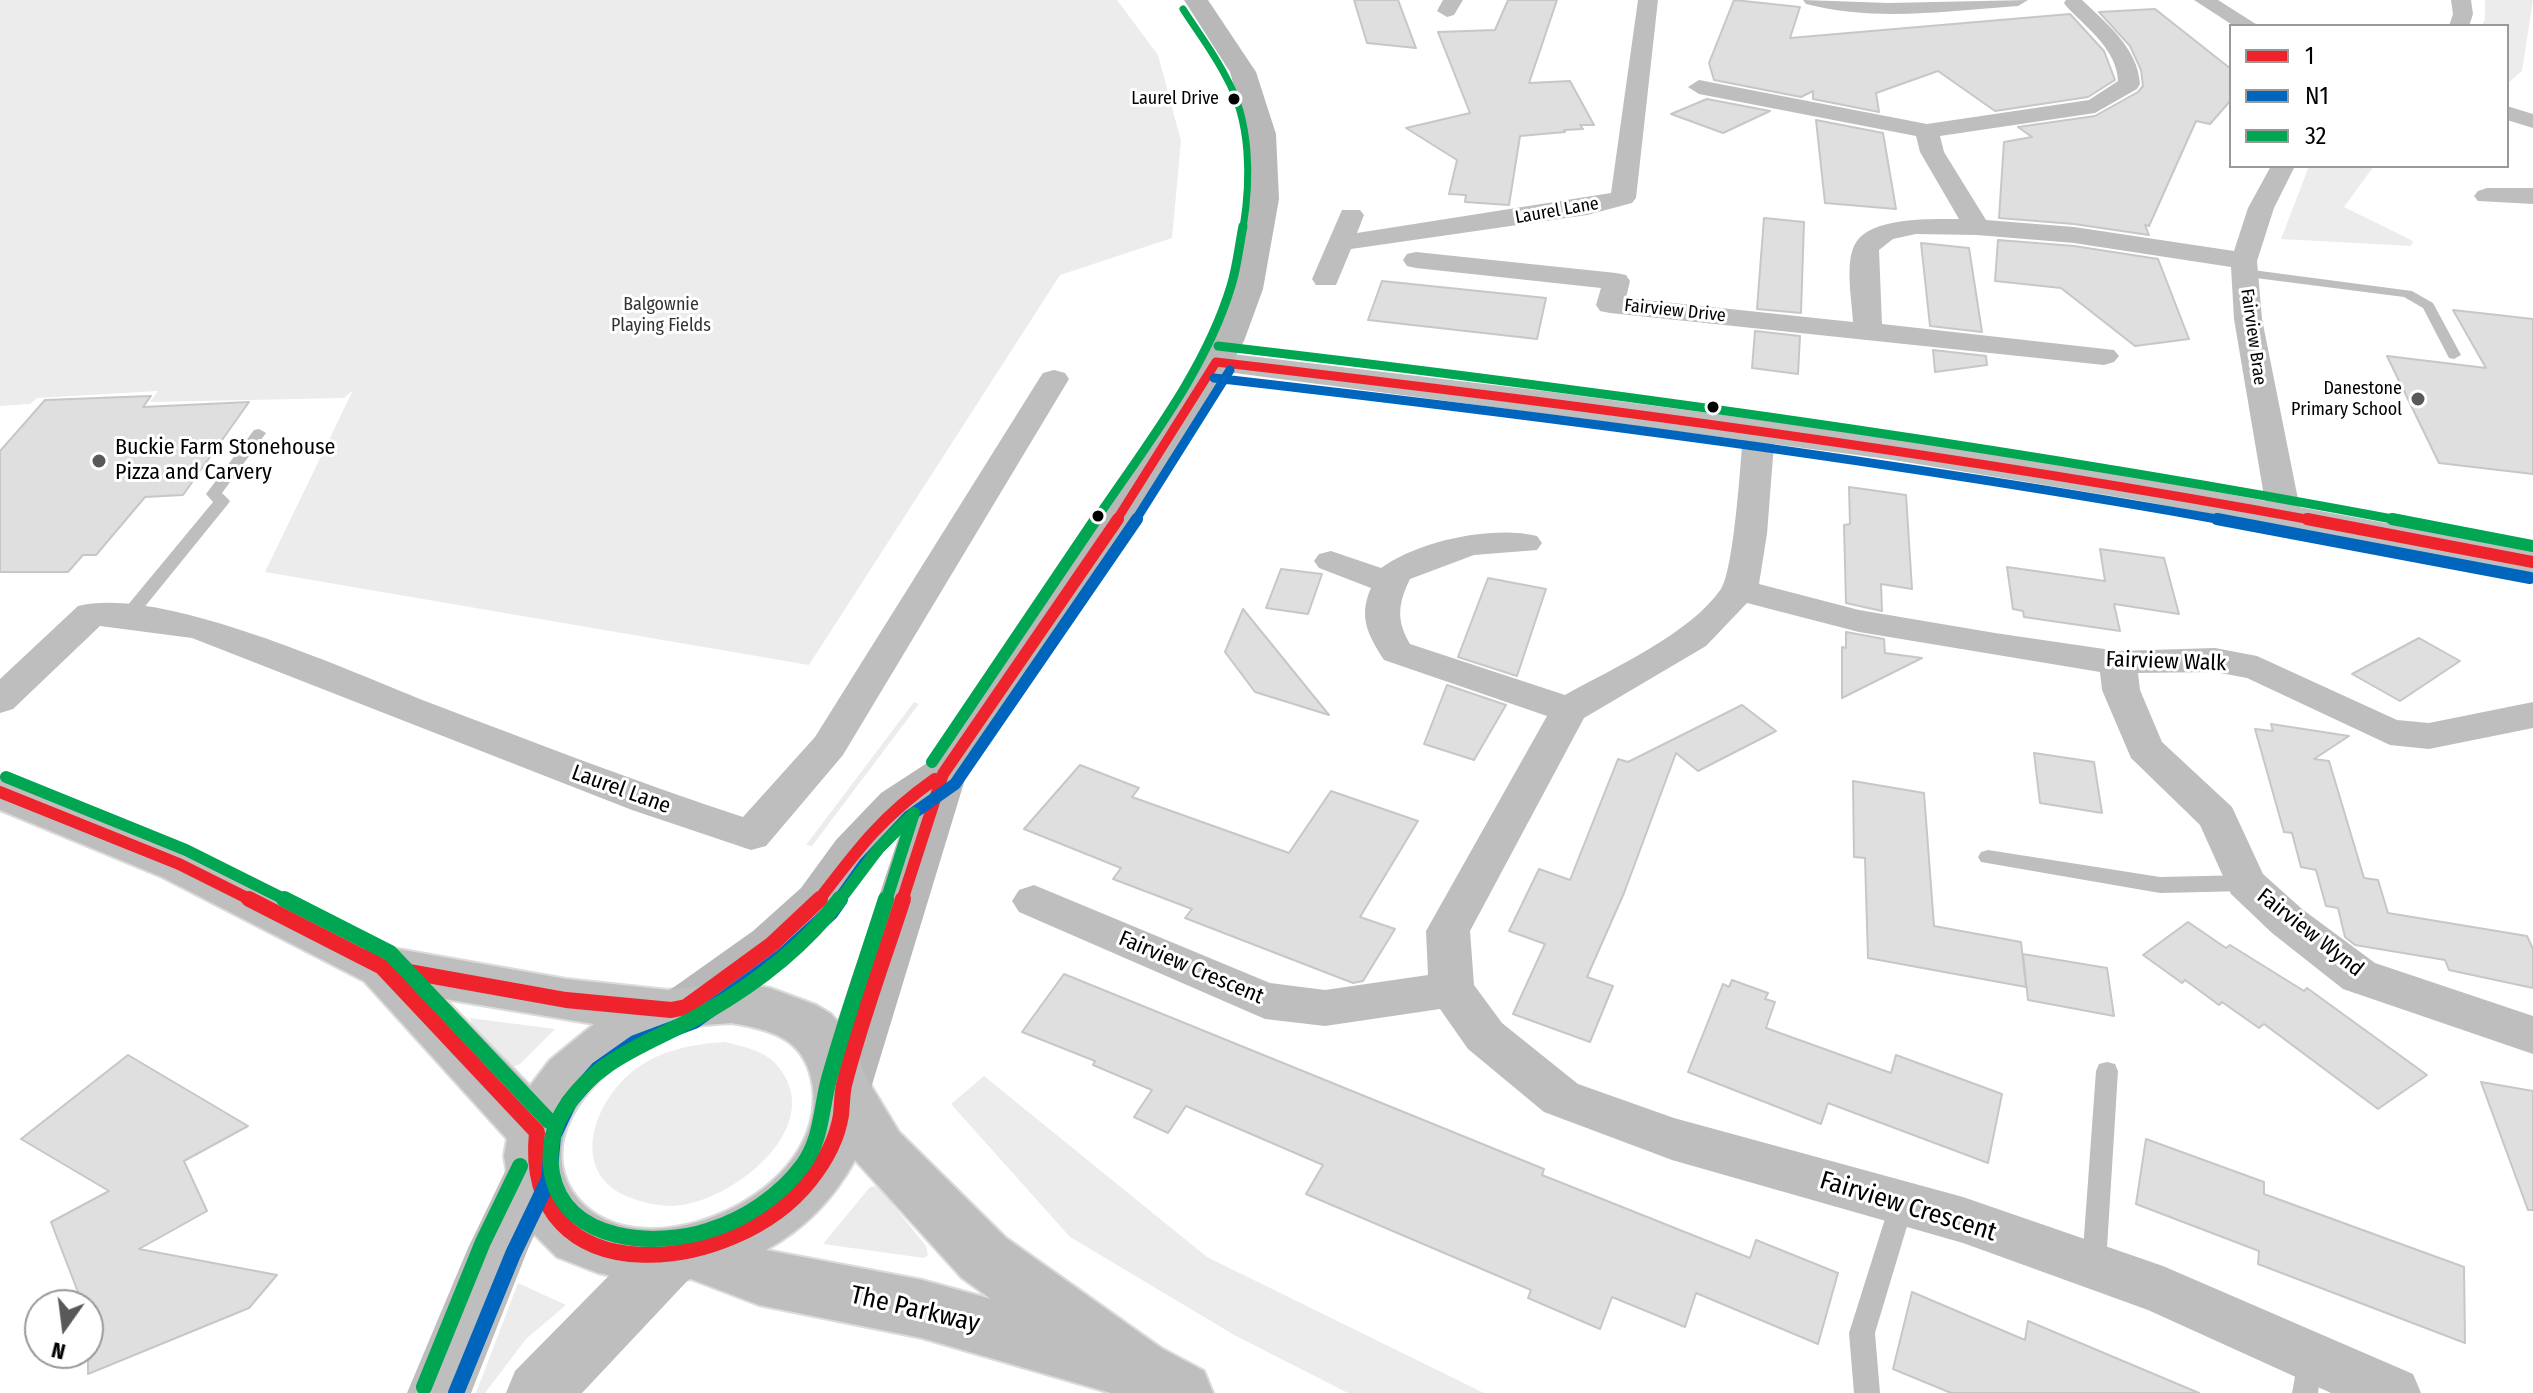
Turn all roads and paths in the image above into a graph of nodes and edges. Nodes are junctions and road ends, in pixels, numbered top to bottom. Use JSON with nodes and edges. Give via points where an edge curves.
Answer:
{"nodes":[{"id":1,"x":1196,"y":0,"type":"edge"},
{"id":2,"x":1648,"y":0,"type":"edge"},
{"id":3,"x":1813,"y":0,"type":"edge"},
{"id":4,"x":2018,"y":0,"type":"edge"},
{"id":5,"x":2204,"y":0,"type":"edge"},
{"id":6,"x":2461,"y":0,"type":"edge"},
{"id":7,"x":1985,"y":1,"type":"edge"},
{"id":8,"x":2049,"y":1,"type":"edge"},
{"id":9,"x":2081,"y":2,"type":"edge"},
{"id":10,"x":2246,"y":24,"type":"edge"},
{"id":11,"x":2460,"y":24,"type":"edge"},
{"id":12,"x":1699,"y":87,"type":"dead end"},
{"id":13,"x":2509,"y":114,"type":"edge"},
{"id":14,"x":2533,"y":121,"type":"edge"},
{"id":15,"x":1927,"y":131,"type":"junction"},
{"id":16,"x":2282,"y":168,"type":"edge"},
{"id":17,"x":2487,"y":196,"type":"dead end"},
{"id":18,"x":2533,"y":196,"type":"edge"},
{"id":19,"x":1351,"y":215,"type":"dead end"},
{"id":20,"x":1977,"y":227,"type":"junction"},
{"id":21,"x":1339,"y":243,"type":"junction"},
{"id":22,"x":1416,"y":260,"type":"dead end"},
{"id":23,"x":2244,"y":267,"type":"junction"},
{"id":24,"x":1326,"y":279,"type":"dead end"},
{"id":25,"x":1868,"y":331,"type":"junction"},
{"id":26,"x":2454,"y":355,"type":"dead end"},
{"id":27,"x":2104,"y":356,"type":"dead end"},
{"id":28,"x":1216,"y":362,"type":"junction"},
{"id":29,"x":1054,"y":379,"type":"dead end"},
{"id":30,"x":1759,"y":431,"type":"junction"},
{"id":31,"x":259,"y":433,"type":"dead end"},
{"id":32,"x":2284,"y":514,"type":"junction"},
{"id":33,"x":1525,"y":543,"type":"dead end"},
{"id":34,"x":1331,"y":561,"type":"dead end"},
{"id":35,"x":2533,"y":562,"type":"edge"},
{"id":36,"x":1390,"y":583,"type":"junction"},
{"id":37,"x":1740,"y":590,"type":"junction"},
{"id":38,"x":128,"y":616,"type":"junction"},
{"id":39,"x":2118,"y":663,"type":"junction"},
{"id":40,"x":0,"y":700,"type":"edge"},
{"id":41,"x":1569,"y":710,"type":"junction"},
{"id":42,"x":2533,"y":715,"type":"edge"},
{"id":43,"x":943,"y":774,"type":"junction"},
{"id":44,"x":0,"y":792,"type":"edge"},
{"id":45,"x":1988,"y":857,"type":"dead end"},
{"id":46,"x":2246,"y":883,"type":"junction"},
{"id":47,"x":1034,"y":901,"type":"dead end"},
{"id":48,"x":382,"y":967,"type":"junction"},
{"id":49,"x":1451,"y":989,"type":"junction"},
{"id":50,"x":678,"y":1009,"type":"junction"},
{"id":51,"x":2533,"y":1035,"type":"edge"},
{"id":52,"x":2107,"y":1071,"type":"dead end"},
{"id":53,"x":843,"y":1088,"type":"junction"},
{"id":54,"x":535,"y":1152,"type":"junction"},
{"id":55,"x":1902,"y":1203,"type":"junction"},
{"id":56,"x":680,"y":1254,"type":"junction"},
{"id":57,"x":2094,"y":1267,"type":"junction"},
{"id":58,"x":2307,"y":1374,"type":"edge"},
{"id":59,"x":1159,"y":1382,"type":"edge"},
{"id":60,"x":439,"y":1393,"type":"edge"},
{"id":61,"x":538,"y":1393,"type":"edge"},
{"id":62,"x":1867,"y":1393,"type":"edge"},
{"id":63,"x":2393,"y":1393,"type":"edge"}],
"edges":[{"from":1,"to":28,"type":"main road","via":[[1243,72],[1257,112],[1263,154],[1264,199],[1254,263]]},
{"from":2,"to":21,"type":"street","name":"Laurel Lane","via":[[1623,198]]},
{"from":3,"to":7,"type":"street","via":[[1879,10]]},
{"from":4,"to":7,"type":"street"},
{"from":5,"to":10,"type":"street"},
{"from":6,"to":11,"type":"street"},
{"from":8,"to":9,"type":"street"},
{"from":9,"to":15,"type":"street","via":[[2123,59],[2131,73],[2129,84],[2095,106]]},
{"from":12,"to":15,"type":"street"},
{"from":13,"to":14,"type":"street"},
{"from":15,"to":20,"type":"street","via":[[1932,152]]},
{"from":16,"to":23,"type":"street","name":"Fairview Brae","via":[[2261,208]]},
{"from":17,"to":18,"type":"street"},
{"from":19,"to":21,"type":"street"},
{"from":20,"to":23,"type":"street","via":[[2074,235]]},
{"from":20,"to":25,"type":"street","via":[[1916,226],[1884,233],[1866,247]]},
{"from":21,"to":24,"type":"street"},
{"from":22,"to":25,"type":"street","name":"Fairview Drive","via":[[1616,281],[1610,305]]},
{"from":23,"to":26,"type":"lane","via":[[2407,294],[2428,306]]},
{"from":23,"to":32,"type":"street","name":"Fairview Brae","via":[[2248,319]]},
{"from":25,"to":27,"type":"street","name":"Fairview Drive"},
{"from":28,"to":30,"type":"main road"},
{"from":28,"to":43,"type":"main road","via":[[1139,488]]},
{"from":29,"to":38,"type":"street","name":"Laurel Lane","via":[[829,746],[751,835],[646,800],[200,628]]},
{"from":30,"to":32,"type":"main road"},
{"from":30,"to":37,"type":"street"},
{"from":31,"to":38,"type":"lane","via":[[214,494],[222,501]]},
{"from":32,"to":35,"type":"main road"},
{"from":33,"to":36,"type":"street","via":[[1506,540],[1456,548],[1395,573]]},
{"from":34,"to":36,"type":"street"},
{"from":36,"to":41,"type":"street","via":[[1379,610],[1397,652]]},
{"from":37,"to":39,"type":"street","name":"Fairview Walk","via":[[1859,621]]},
{"from":37,"to":41,"type":"street","via":[[1693,638]]},
{"from":38,"to":40,"type":"street","name":"Laurel Lane","via":[[91,614]]},
{"from":39,"to":42,"type":"street","name":"Fairview Walk","via":[[2215,660],[2257,668],[2390,732],[2429,736]]},
{"from":39,"to":46,"type":"street","name":"Fairview Wynd","via":[[2121,690],[2145,749],[2217,817]]},
{"from":41,"to":49,"type":"street","via":[[1448,931]]},
{"from":43,"to":50,"type":"main road","via":[[898,805],[853,853],[819,901],[771,945]]},
{"from":43,"to":53,"type":"main road"},
{"from":44,"to":48,"type":"main road","via":[[179,864]]},
{"from":45,"to":46,"type":"lane","via":[[2160,885]]},
{"from":46,"to":51,"type":"street","name":"Fairview Wynd","via":[[2359,976]]},
{"from":47,"to":49,"type":"street","name":"Fairview Crescent","via":[[1265,1001],[1325,1008]]},
{"from":48,"to":50,"type":"main road","via":[[566,1000]]},
{"from":48,"to":54,"type":"main road"},
{"from":49,"to":55,"type":"street","name":"Fairview Crescent","via":[[1485,1036],[1561,1098],[1672,1139]]},
{"from":50,"to":53,"type":"main road","via":[[731,1002],[773,1009],[808,1026],[833,1053]]},
{"from":50,"to":54,"type":"main road","via":[[627,1029],[587,1057],[556,1093]]},
{"from":52,"to":57,"type":"lane"},
{"from":53,"to":56,"type":"main road","via":[[842,1121],[829,1154],[806,1187],[774,1215],[735,1238]]},
{"from":53,"to":59,"type":"main road","name":"The Parkway","via":[[879,1150],[984,1258]]},
{"from":54,"to":56,"type":"main road","via":[[547,1209],[576,1237],[618,1254]]},
{"from":54,"to":60,"type":"main road"},
{"from":55,"to":57,"type":"street","name":"Fairview Crescent"},
{"from":55,"to":62,"type":"lane","via":[[1862,1333]]},
{"from":56,"to":59,"type":"main road","name":"The Parkway","via":[[759,1277],[922,1309]]},
{"from":56,"to":61,"type":"main road"},
{"from":57,"to":58,"type":"street","name":"Fairview Crescent","via":[[2163,1291]]},
{"from":58,"to":63,"type":"street","name":"Fairview Crescent"}]}
